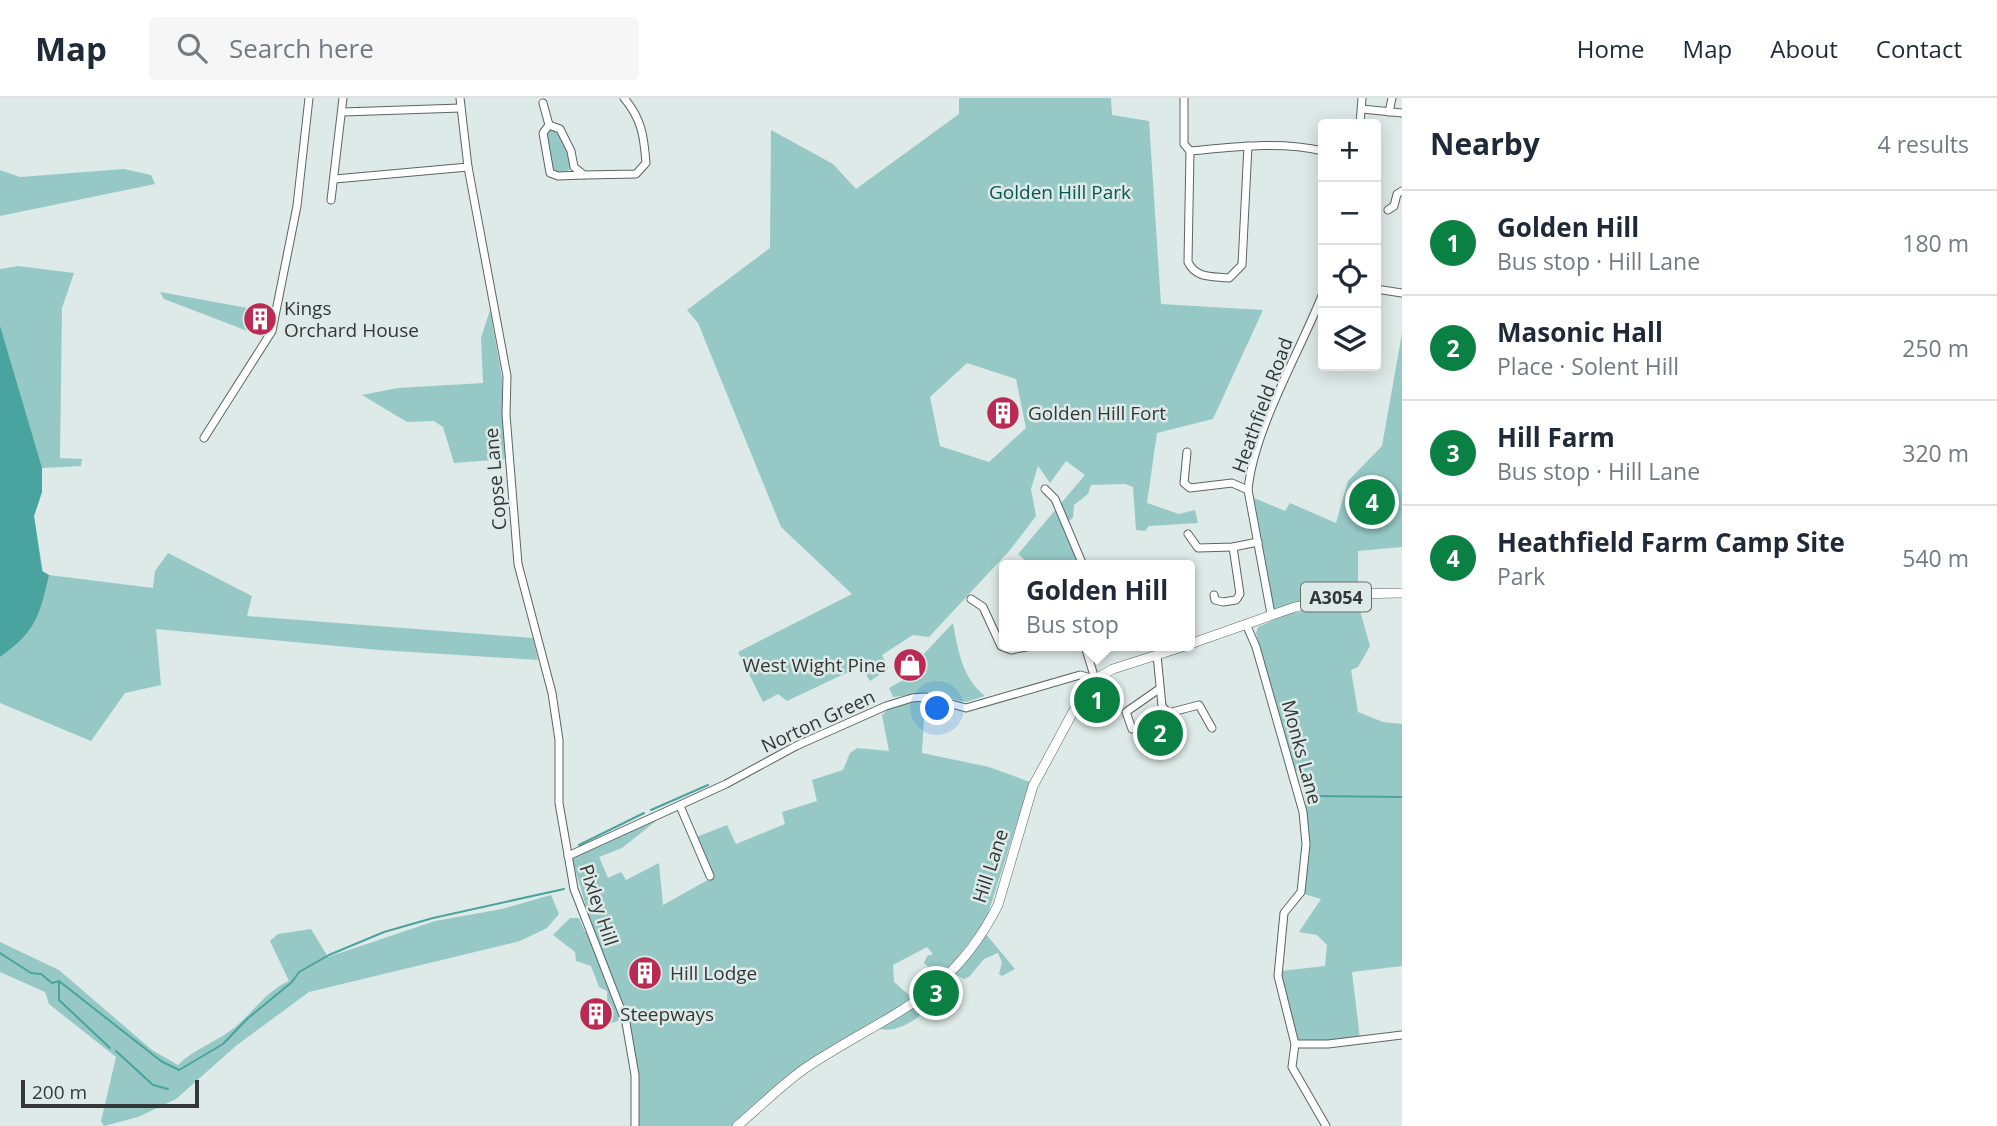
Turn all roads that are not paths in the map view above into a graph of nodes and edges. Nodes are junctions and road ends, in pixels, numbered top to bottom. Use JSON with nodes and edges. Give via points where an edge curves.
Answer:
{"nodes":[{"id":1,"x":309,"y":98,"type":"edge"},
{"id":2,"x":343,"y":98,"type":"edge"},
{"id":3,"x":460,"y":98,"type":"edge"},
{"id":4,"x":624,"y":98,"type":"edge"},
{"id":5,"x":1184,"y":98,"type":"edge"},
{"id":6,"x":1363,"y":98,"type":"edge"},
{"id":7,"x":1392,"y":98,"type":"edge"},
{"id":8,"x":543,"y":103,"type":"dead end"},
{"id":9,"x":461,"y":108,"type":"junction"},
{"id":10,"x":1362,"y":109,"type":"junction"},
{"id":11,"x":343,"y":112,"type":"junction"},
{"id":12,"x":1389,"y":112,"type":"junction"},
{"id":13,"x":1402,"y":113,"type":"edge"},
{"id":14,"x":1361,"y":119,"type":"edge"},
{"id":15,"x":550,"y":125,"type":"junction"},
{"id":16,"x":1248,"y":146,"type":"junction"},
{"id":17,"x":1318,"y":150,"type":"edge"},
{"id":18,"x":1190,"y":151,"type":"junction"},
{"id":19,"x":468,"y":167,"type":"junction"},
{"id":20,"x":584,"y":175,"type":"junction"},
{"id":21,"x":335,"y":179,"type":"junction"},
{"id":22,"x":1402,"y":191,"type":"edge"},
{"id":23,"x":331,"y":200,"type":"dead end"},
{"id":24,"x":1388,"y":210,"type":"dead end"},
{"id":25,"x":1381,"y":290,"type":"edge"},
{"id":26,"x":1402,"y":293,"type":"edge"},
{"id":27,"x":1318,"y":305,"type":"edge"},
{"id":28,"x":204,"y":438,"type":"dead end"},
{"id":29,"x":1186,"y":452,"type":"dead end"},
{"id":30,"x":1045,"y":489,"type":"dead end"},
{"id":31,"x":1248,"y":490,"type":"junction"},
{"id":32,"x":1188,"y":534,"type":"dead end"},
{"id":33,"x":1258,"y":542,"type":"junction"},
{"id":34,"x":1233,"y":547,"type":"junction"},
{"id":35,"x":1081,"y":560,"type":"edge"},
{"id":36,"x":1402,"y":593,"type":"edge"},
{"id":37,"x":1214,"y":595,"type":"dead end"},
{"id":38,"x":971,"y":599,"type":"dead end"},
{"id":39,"x":1271,"y":614,"type":"junction"},
{"id":40,"x":1246,"y":624,"type":"junction"},
{"id":41,"x":999,"y":642,"type":"edge"},
{"id":42,"x":1195,"y":642,"type":"edge"},
{"id":43,"x":1087,"y":651,"type":"edge"},
{"id":44,"x":1169,"y":651,"type":"edge"},
{"id":45,"x":1157,"y":655,"type":"junction"},
{"id":46,"x":1096,"y":679,"type":"junction"},
{"id":47,"x":1159,"y":689,"type":"junction"},
{"id":48,"x":1212,"y":728,"type":"dead end"},
{"id":49,"x":1132,"y":729,"type":"dead end"},
{"id":50,"x":680,"y":806,"type":"junction"},
{"id":51,"x":568,"y":856,"type":"junction"},
{"id":52,"x":710,"y":876,"type":"dead end"},
{"id":53,"x":1402,"y":1035,"type":"edge"},
{"id":54,"x":1295,"y":1044,"type":"junction"},
{"id":55,"x":635,"y":1126,"type":"edge"},
{"id":56,"x":737,"y":1126,"type":"edge"},
{"id":57,"x":1326,"y":1126,"type":"edge"}],
"edges":[{"from":1,"to":28,"type":"street","via":[[297,206],[272,331]]},
{"from":2,"to":11,"type":"street"},
{"from":3,"to":9,"type":"street","name":"Copse Lane"},
{"from":4,"to":20,"type":"street","via":[[637,113],[646,163],[636,174]]},
{"from":5,"to":18,"type":"street","via":[[1184,144]]},
{"from":6,"to":10,"type":"street"},
{"from":7,"to":12,"type":"street"},
{"from":8,"to":15,"type":"street"},
{"from":9,"to":11,"type":"street"},
{"from":9,"to":19,"type":"street","name":"Copse Lane"},
{"from":10,"to":12,"type":"street"},
{"from":10,"to":14,"type":"street"},
{"from":11,"to":21,"type":"street"},
{"from":12,"to":13,"type":"street"},
{"from":15,"to":20,"type":"street","via":[[561,129],[574,167]]},
{"from":15,"to":20,"type":"street","via":[[543,133],[550,173]]},
{"from":16,"to":17,"type":"street"},
{"from":16,"to":18,"type":"street"},
{"from":16,"to":18,"type":"street","via":[[1242,265],[1229,278],[1200,275],[1188,262]]},
{"from":19,"to":21,"type":"street"},
{"from":19,"to":51,"type":"street","name":"Copse Lane","via":[[507,376],[518,564],[552,693],[559,740],[559,803]]},
{"from":21,"to":23,"type":"street"},
{"from":22,"to":24,"type":"street"},
{"from":25,"to":26,"type":"street"},
{"from":27,"to":31,"type":"street","name":"Heathfield Road","via":[[1262,438]]},
{"from":29,"to":31,"type":"street","via":[[1184,483],[1190,488],[1232,483]]},
{"from":30,"to":35,"type":"street","via":[[1055,499]]},
{"from":31,"to":33,"type":"street","name":"Heathfield Road"},
{"from":32,"to":34,"type":"street","via":[[1197,551]]},
{"from":33,"to":34,"type":"street"},
{"from":33,"to":39,"type":"street","name":"Heathfield Road"},
{"from":34,"to":37,"type":"street","via":[[1240,594],[1236,600],[1223,602]]},
{"from":36,"to":39,"type":"main road","number":"A3054","via":[[1349,594]]},
{"from":38,"to":41,"type":"street","via":[[983,607]]},
{"from":39,"to":40,"type":"main road","number":"A3054"},
{"from":40,"to":42,"type":"main road","number":"A3054"},
{"from":40,"to":54,"type":"street","name":"Monks Lane","via":[[1303,812],[1306,844],[1301,892],[1284,913],[1278,976]]},
{"from":43,"to":46,"type":"street"},
{"from":44,"to":45,"type":"main road"},
{"from":45,"to":46,"type":"main road"},
{"from":45,"to":47,"type":"street"},
{"from":46,"to":50,"type":"street","name":"Norton Green","via":[[1080,675],[966,708],[926,697],[912,698],[796,746]]},
{"from":46,"to":56,"type":"main road","name":"Hill Lane","via":[[1033,786],[998,905],[968,953],[940,985],[805,1068]]},
{"from":47,"to":48,"type":"street","via":[[1168,713],[1198,701]]},
{"from":47,"to":49,"type":"street","via":[[1126,712]]},
{"from":50,"to":51,"type":"street","name":"Norton Green"},
{"from":50,"to":52,"type":"street"},
{"from":51,"to":55,"type":"street","name":"Pixley Hill","via":[[582,914],[626,1023],[635,1074]]},
{"from":53,"to":54,"type":"street"},
{"from":54,"to":57,"type":"street","name":"Monks Lane","via":[[1292,1067]]}]}
